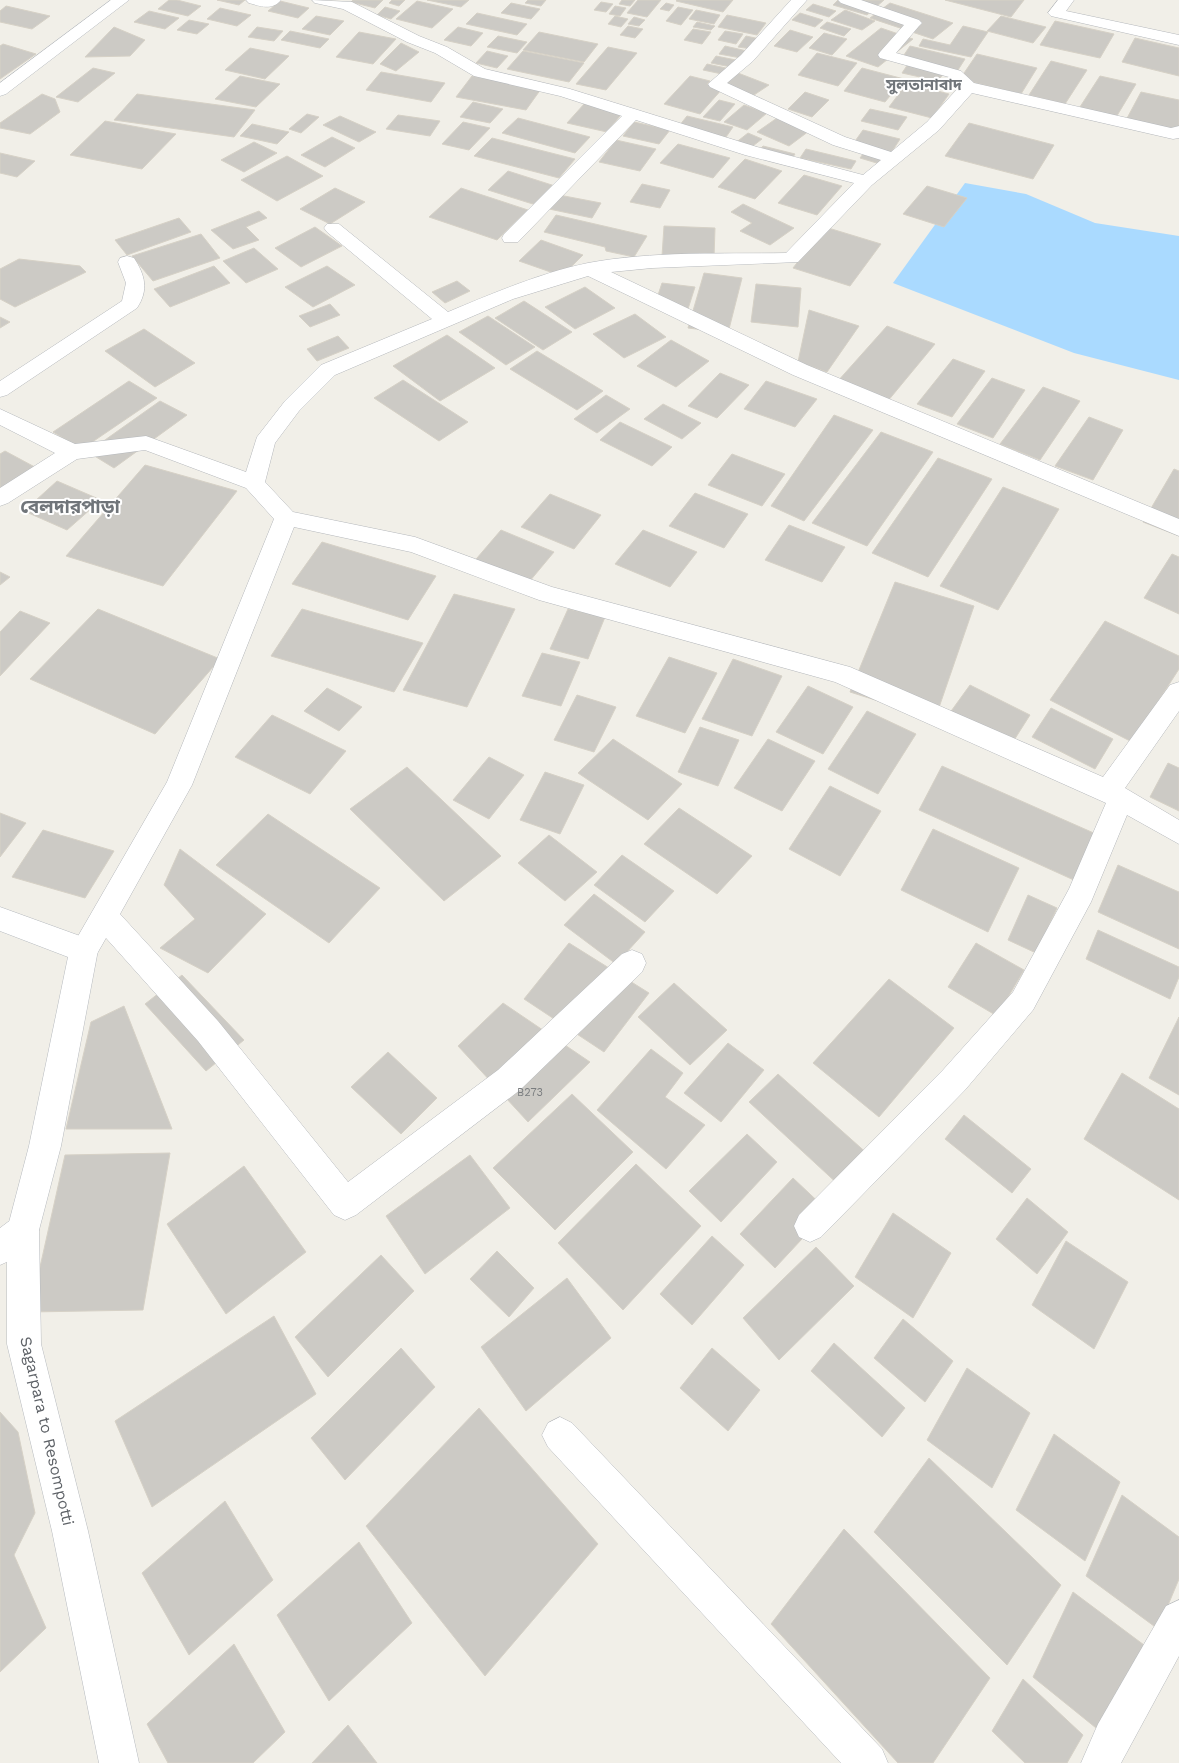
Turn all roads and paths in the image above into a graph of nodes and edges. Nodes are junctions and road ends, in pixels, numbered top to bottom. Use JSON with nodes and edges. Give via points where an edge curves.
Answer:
{"nodes":[{"id":1,"x":121,"y":0,"type":"edge"},
{"id":2,"x":254,"y":0,"type":"edge"},
{"id":3,"x":273,"y":0,"type":"edge"},
{"id":4,"x":320,"y":0,"type":"edge"},
{"id":5,"x":799,"y":0,"type":"edge"},
{"id":6,"x":846,"y":0,"type":"edge"},
{"id":7,"x":1066,"y":0,"type":"edge"},
{"id":8,"x":1179,"y":40,"type":"edge"},
{"id":9,"x":968,"y":87,"type":"junction"},
{"id":10,"x":0,"y":91,"type":"edge"},
{"id":11,"x":633,"y":114,"type":"junction"},
{"id":12,"x":1177,"y":137,"type":"edge"},
{"id":13,"x":894,"y":158,"type":"junction"},
{"id":14,"x":866,"y":182,"type":"junction"},
{"id":15,"x":333,"y":228,"type":"dead end"},
{"id":16,"x":511,"y":238,"type":"dead end"},
{"id":17,"x":127,"y":262,"type":"dead end"},
{"id":18,"x":589,"y":269,"type":"junction"},
{"id":19,"x":446,"y":321,"type":"junction"},
{"id":20,"x":0,"y":390,"type":"edge"},
{"id":21,"x":0,"y":416,"type":"edge"},
{"id":22,"x":72,"y":452,"type":"junction"},
{"id":23,"x":254,"y":483,"type":"junction"},
{"id":24,"x":0,"y":498,"type":"edge"},
{"id":25,"x":286,"y":518,"type":"junction"},
{"id":26,"x":1179,"y":528,"type":"edge"},
{"id":27,"x":1179,"y":692,"type":"edge"},
{"id":28,"x":1114,"y":794,"type":"junction"},
{"id":29,"x":1179,"y":832,"type":"edge"},
{"id":30,"x":105,"y":916,"type":"junction"},
{"id":31,"x":0,"y":919,"type":"edge"},
{"id":32,"x":84,"y":950,"type":"junction"},
{"id":33,"x":632,"y":963,"type":"dead end"},
{"id":34,"x":810,"y":1226,"type":"dead end"},
{"id":35,"x":12,"y":1239,"type":"edge"},
{"id":36,"x":560,"y":1435,"type":"dead end"},
{"id":37,"x":1179,"y":1619,"type":"edge"},
{"id":38,"x":119,"y":1763,"type":"edge"},
{"id":39,"x":868,"y":1763,"type":"edge"},
{"id":40,"x":1102,"y":1763,"type":"edge"}],
"edges":[{"from":1,"to":10,"type":"street"},
{"from":2,"to":3,"type":"street","via":[[269,3]]},
{"from":4,"to":11,"type":"street","via":[[347,5],[413,40],[441,50],[480,73],[564,92]]},
{"from":5,"to":13,"type":"street","via":[[747,58],[716,84],[839,141]]},
{"from":6,"to":9,"type":"street","via":[[914,23],[886,55],[955,74]]},
{"from":7,"to":8,"type":"street","via":[[1056,13]]},
{"from":9,"to":12,"type":"street"},
{"from":9,"to":13,"type":"street","via":[[933,126]]},
{"from":11,"to":14,"type":"street"},
{"from":11,"to":16,"type":"street"},
{"from":13,"to":14,"type":"street"},
{"from":14,"to":18,"type":"street","via":[[791,258],[652,262]]},
{"from":15,"to":19,"type":"street"},
{"from":17,"to":20,"type":"street","via":[[137,279],[136,293],[130,304]]},
{"from":18,"to":19,"type":"street","via":[[506,295]]},
{"from":18,"to":26,"type":"street","via":[[800,370]]},
{"from":19,"to":23,"type":"street","via":[[328,370],[292,406],[265,442]]},
{"from":21,"to":22,"type":"street"},
{"from":22,"to":23,"type":"street","via":[[146,443]]},
{"from":22,"to":24,"type":"street"},
{"from":23,"to":25,"type":"street"},
{"from":25,"to":28,"type":"street","via":[[415,544],[547,594],[841,674]]},
{"from":25,"to":30,"type":"street","via":[[179,785]]},
{"from":27,"to":28,"type":"street"},
{"from":28,"to":29,"type":"street"},
{"from":28,"to":34,"type":"street","via":[[1081,894],[1023,1000],[954,1080]]},
{"from":30,"to":32,"type":"street"},
{"from":30,"to":33,"type":"street","via":[[208,1031],[345,1204],[509,1080]]},
{"from":31,"to":32,"type":"street"},
{"from":32,"to":35,"type":"street","name":"Sagarpara to Resompotti","via":[[51,1120]]},
{"from":35,"to":38,"type":"street","name":"Sagarpara to Resompotti","via":[[24,1344],[70,1531]]},
{"from":36,"to":39,"type":"street"},
{"from":37,"to":40,"type":"street","via":[[1112,1738]]}]}
